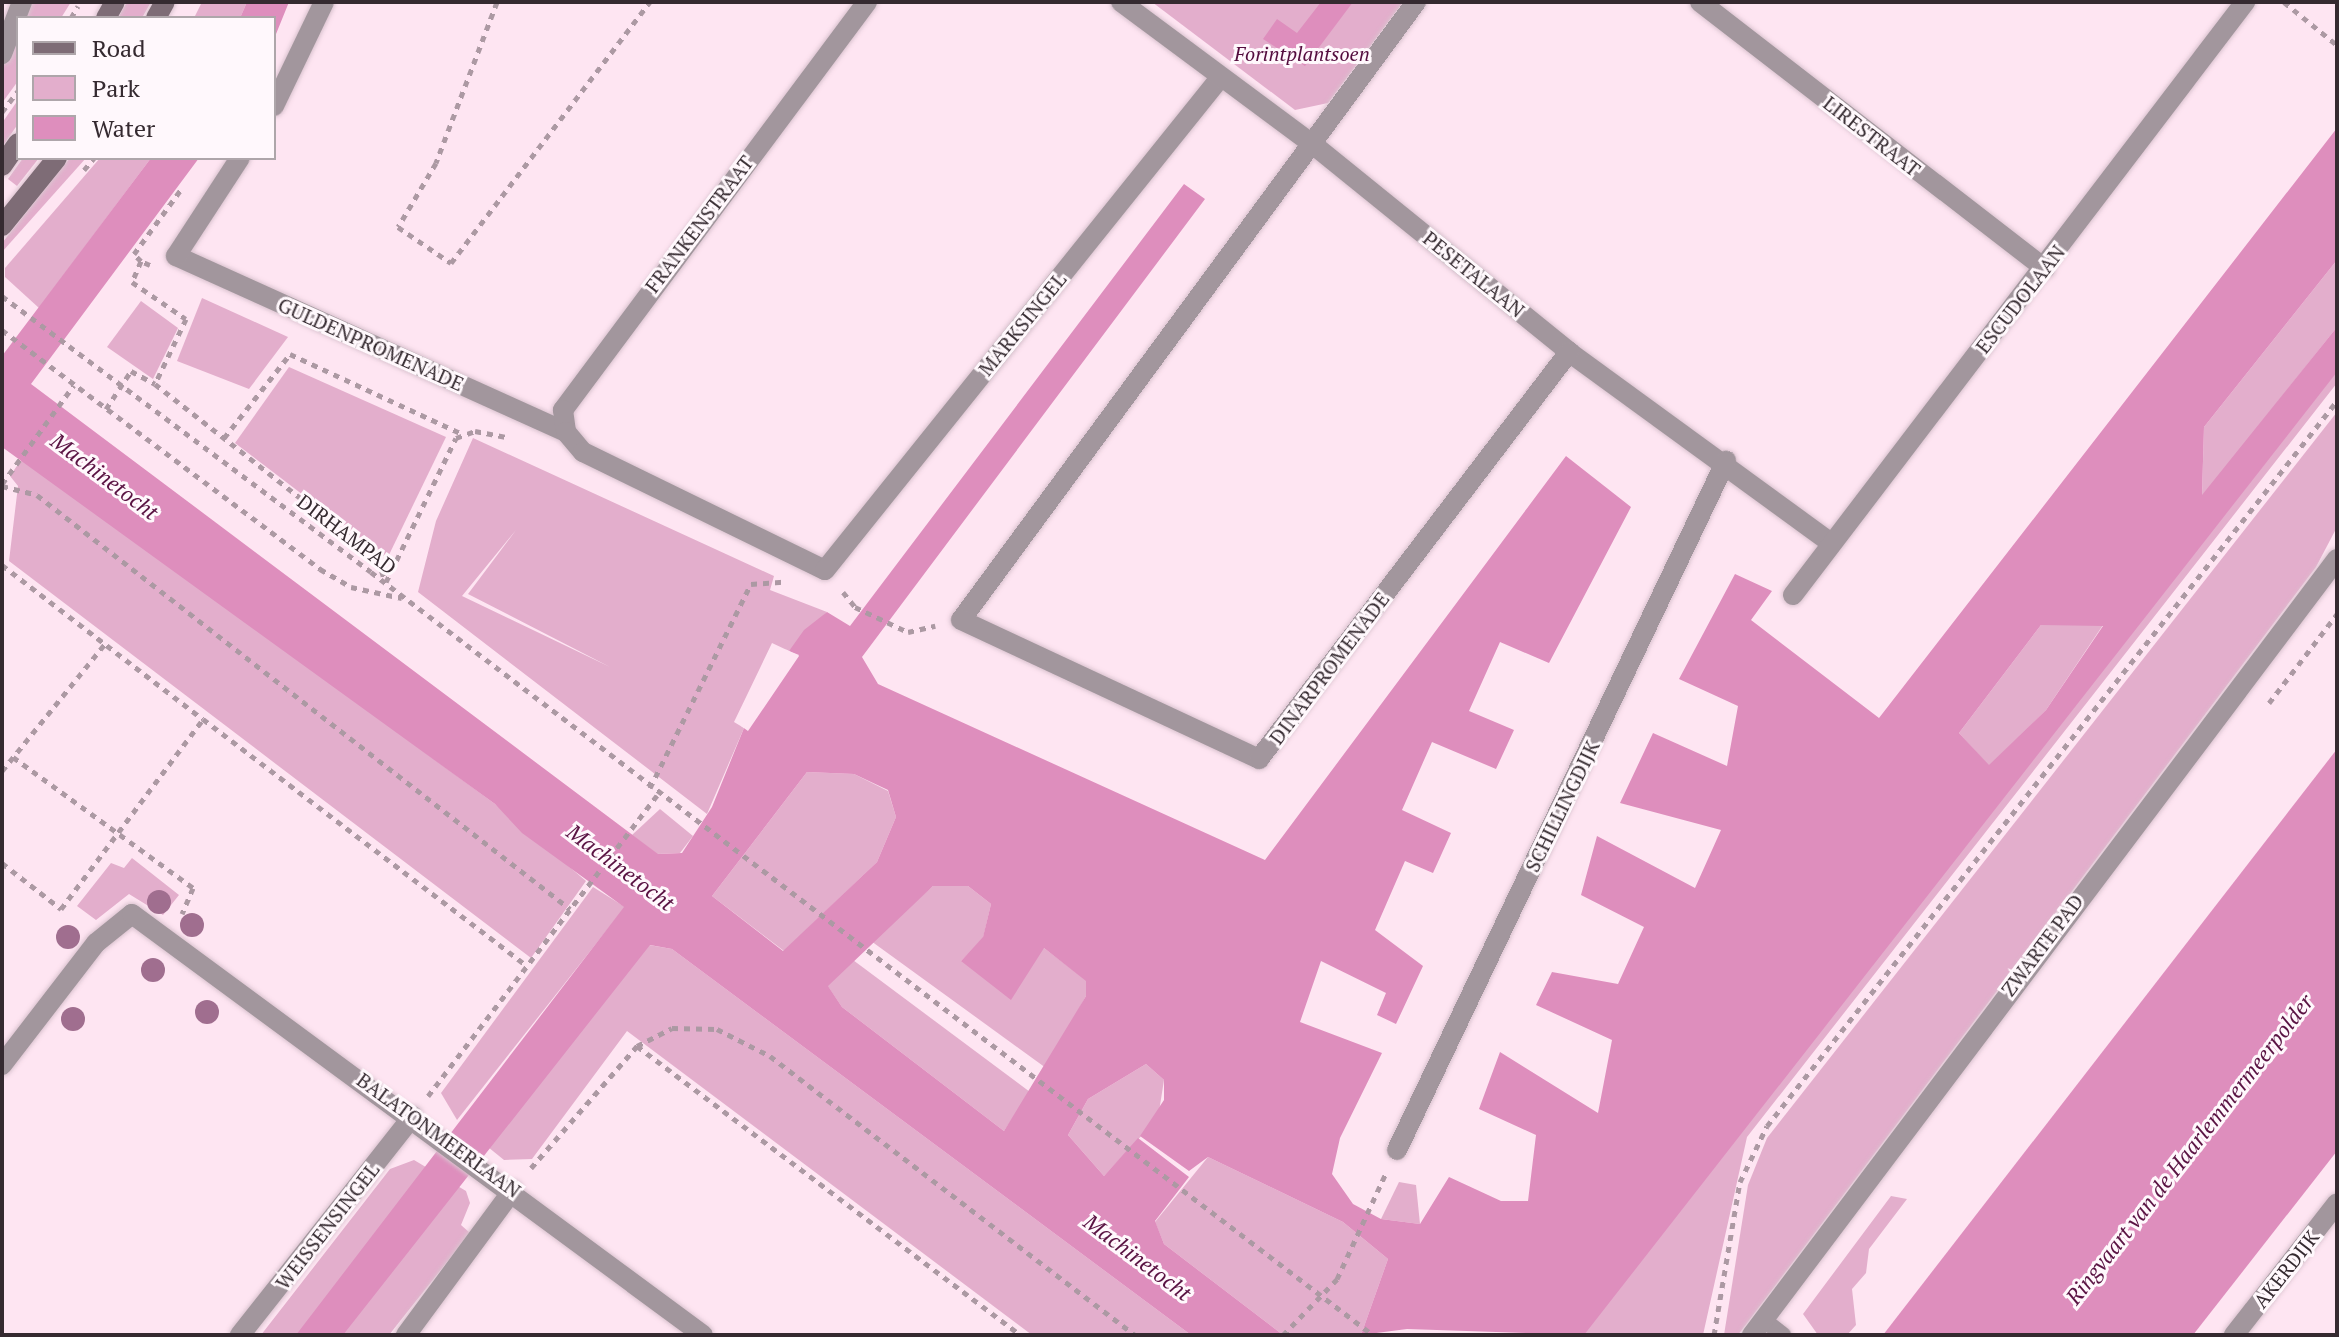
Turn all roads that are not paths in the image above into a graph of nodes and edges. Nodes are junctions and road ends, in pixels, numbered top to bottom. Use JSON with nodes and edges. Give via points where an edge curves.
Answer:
{"nodes":[{"id":1,"x":324,"y":2,"type":"edge"},
{"id":2,"x":867,"y":2,"type":"edge"},
{"id":3,"x":1121,"y":2,"type":"edge"},
{"id":4,"x":1416,"y":2,"type":"edge"},
{"id":5,"x":1700,"y":2,"type":"edge"},
{"id":6,"x":2245,"y":2,"type":"edge"},
{"id":7,"x":16,"y":18,"type":"edge"},
{"id":8,"x":2,"y":54,"type":"edge"},
{"id":9,"x":1219,"y":79,"type":"junction"},
{"id":10,"x":276,"y":102,"type":"edge"},
{"id":11,"x":16,"y":146,"type":"edge"},
{"id":12,"x":1315,"y":146,"type":"junction"},
{"id":13,"x":55,"y":160,"type":"edge"},
{"id":14,"x":239,"y":160,"type":"edge"},
{"id":15,"x":2,"y":166,"type":"edge"},
{"id":16,"x":2,"y":226,"type":"edge"},
{"id":17,"x":2045,"y":269,"type":"junction"},
{"id":18,"x":1569,"y":352,"type":"junction"},
{"id":19,"x":566,"y":432,"type":"junction"},
{"id":20,"x":1726,"y":461,"type":"junction"},
{"id":21,"x":1830,"y":542,"type":"junction"},
{"id":22,"x":2337,"y":559,"type":"edge"},
{"id":23,"x":1793,"y":595,"type":"dead end"},
{"id":24,"x":2,"y":1065,"type":"edge"},
{"id":25,"x":413,"y":1116,"type":"junction"},
{"id":26,"x":1394,"y":1157,"type":"road end"},
{"id":27,"x":513,"y":1190,"type":"junction"},
{"id":28,"x":2337,"y":1203,"type":"edge"},
{"id":29,"x":1758,"y":1327,"type":"edge"},
{"id":30,"x":240,"y":1335,"type":"edge"},
{"id":31,"x":406,"y":1335,"type":"edge"},
{"id":32,"x":703,"y":1335,"type":"edge"},
{"id":33,"x":1783,"y":1335,"type":"edge"},
{"id":34,"x":2234,"y":1335,"type":"edge"}],
"edges":[{"from":1,"to":10,"type":"street"},
{"from":2,"to":19,"type":"street","name":"FRANKENSTRAAT","via":[[573,392],[563,410]]},
{"from":3,"to":9,"type":"street","name":"PESETALAAN"},
{"from":4,"to":12,"type":"street"},
{"from":5,"to":17,"type":"street","name":"LIRESTRAAT"},
{"from":6,"to":17,"type":"street","name":"ESCUDOLAAN"},
{"from":7,"to":8,"type":"street"},
{"from":9,"to":12,"type":"street","name":"PESETALAAN"},
{"from":9,"to":19,"type":"street","name":"MARKSINGEL","via":[[825,570],[583,452]]},
{"from":11,"to":15,"type":"main road"},
{"from":12,"to":18,"type":"street","name":"PESETALAAN"},
{"from":12,"to":18,"type":"street","name":"DINARPROMENADE","via":[[961,620],[1259,759]]},
{"from":13,"to":16,"type":"main road"},
{"from":14,"to":19,"type":"street","name":"GULDENPROMENADE","via":[[176,256]]},
{"from":17,"to":21,"type":"street","name":"ESCUDOLAAN"},
{"from":18,"to":20,"type":"street","name":"PESETALAAN"},
{"from":20,"to":21,"type":"street","name":"PESETALAAN"},
{"from":20,"to":26,"type":"street","name":"SCHILLINGDIJK"},
{"from":21,"to":23,"type":"street","name":"ESCUDOLAAN"},
{"from":22,"to":29,"type":"street","name":"ZWARTE PAD"},
{"from":24,"to":25,"type":"street","name":"BALATONMEERLAAN","via":[[96,943],[132,914]]},
{"from":25,"to":27,"type":"street","name":"BALATONMEERLAAN"},
{"from":25,"to":30,"type":"street","name":"WEISSENSINGEL"},
{"from":27,"to":31,"type":"street"},
{"from":27,"to":32,"type":"street","name":"BALATONMEERLAAN"},
{"from":28,"to":34,"type":"street","name":"AKERDIJK"},
{"from":29,"to":33,"type":"lane"}]}
